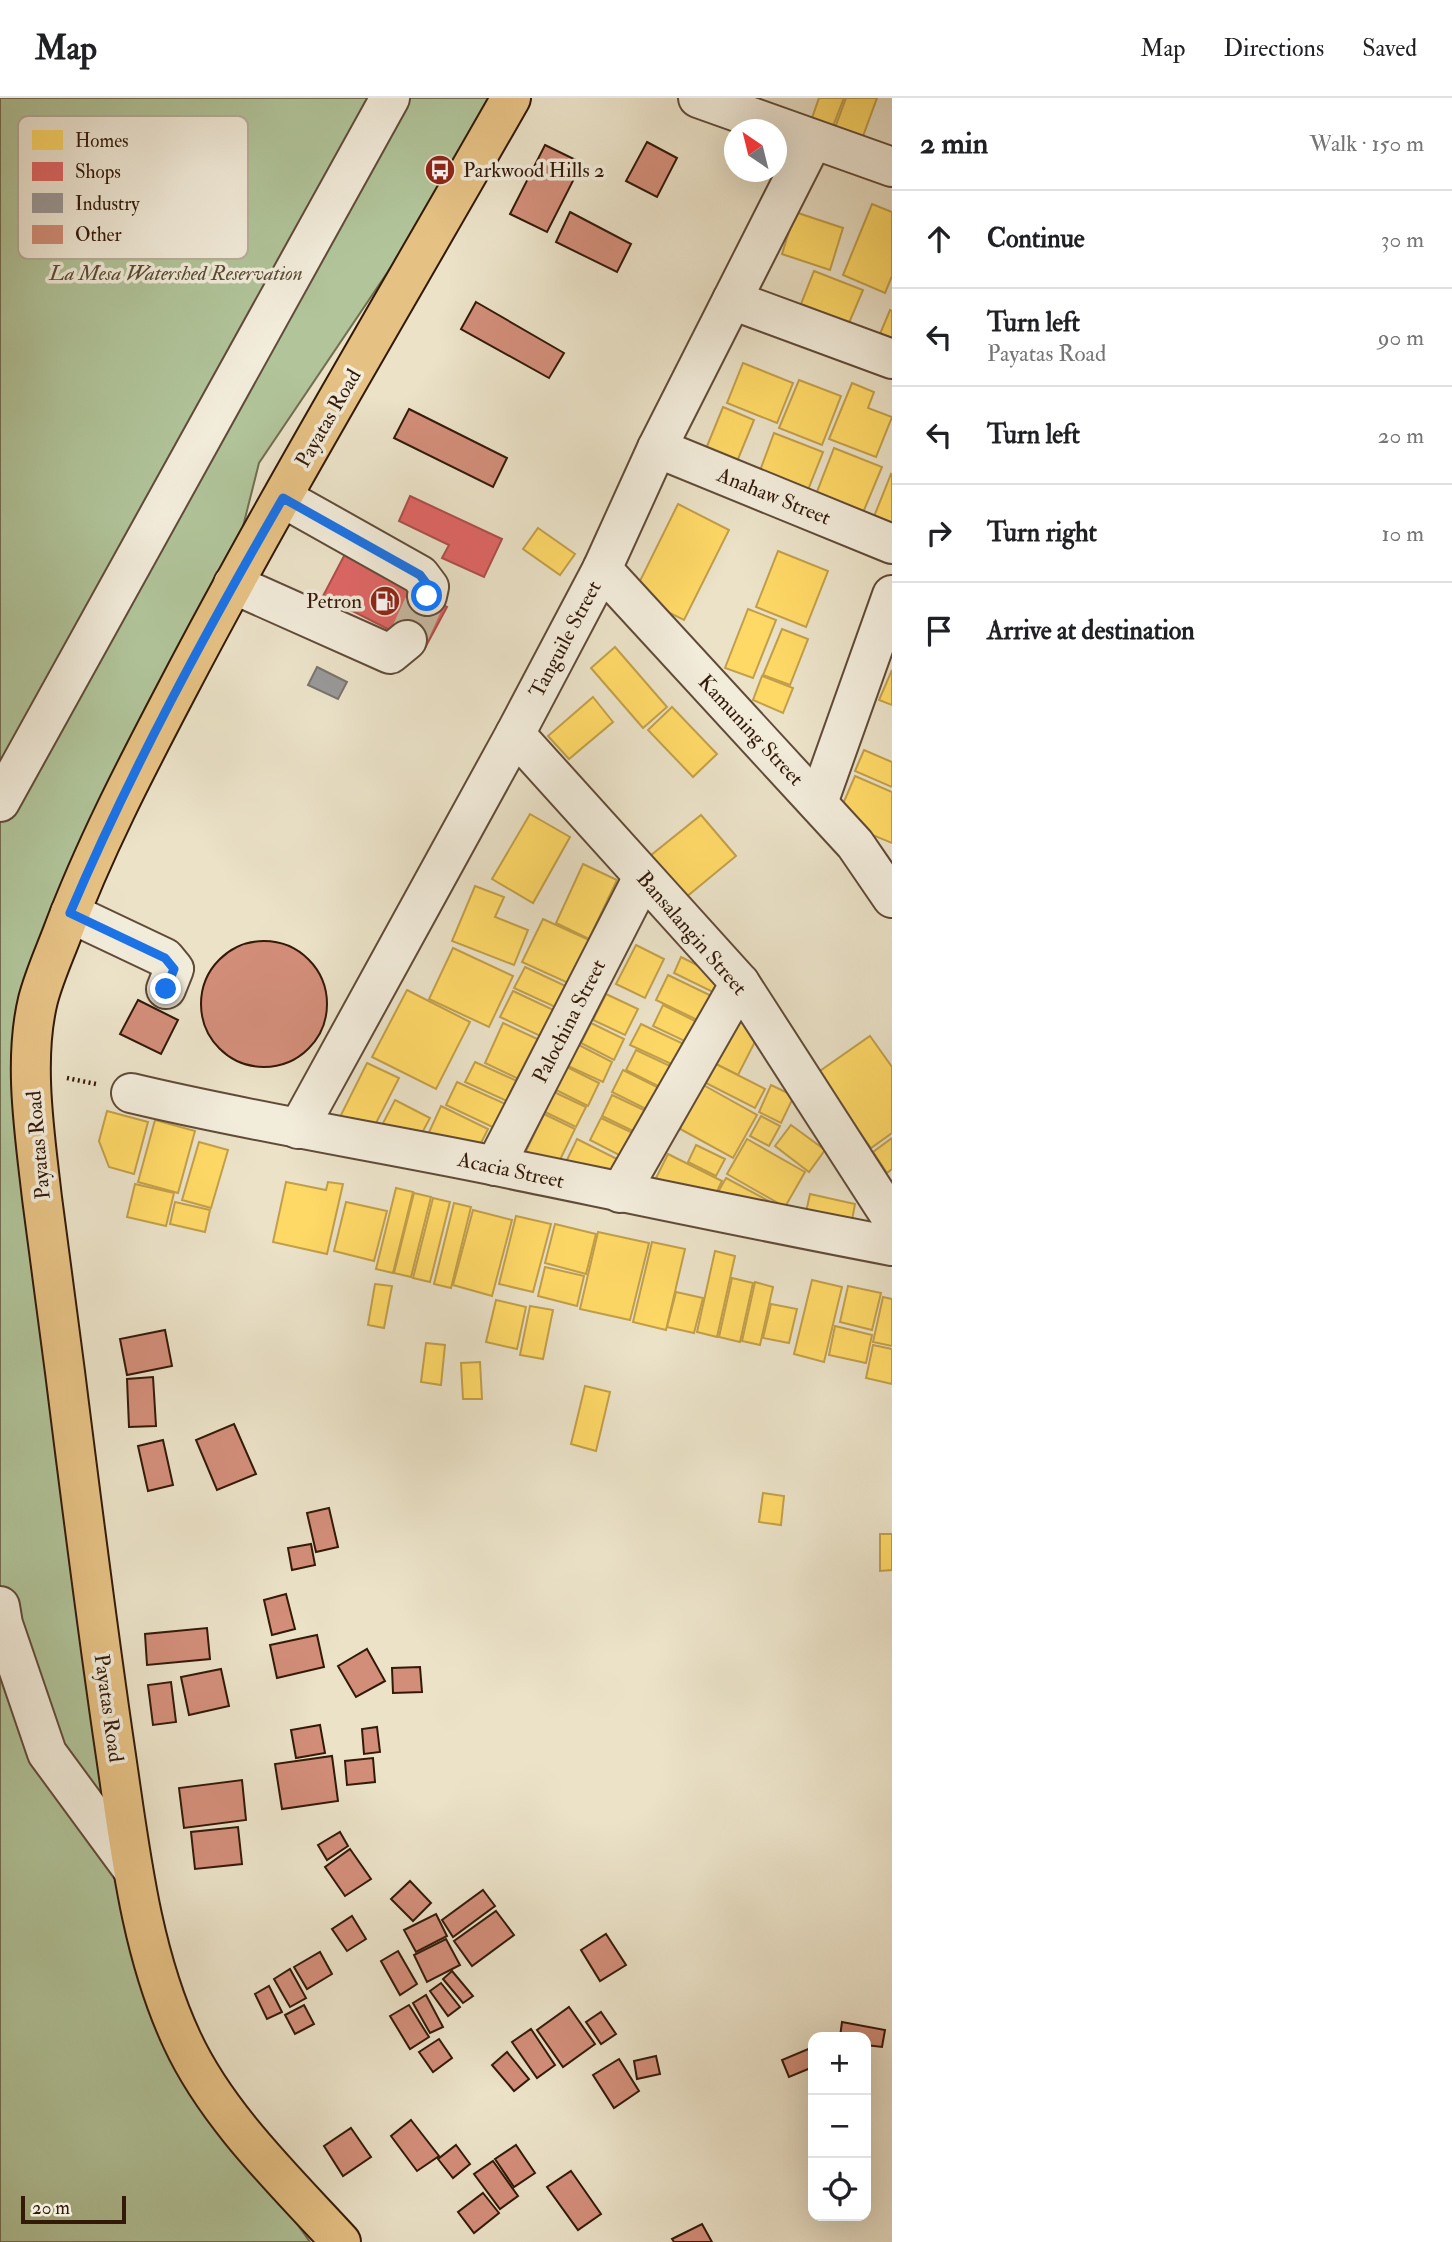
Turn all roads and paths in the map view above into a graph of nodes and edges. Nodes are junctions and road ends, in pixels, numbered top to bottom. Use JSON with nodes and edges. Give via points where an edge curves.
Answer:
{"nodes":[{"id":1,"x":390,"y":98,"type":"edge"},
{"id":2,"x":512,"y":98,"type":"edge"},
{"id":3,"x":698,"y":98,"type":"edge"},
{"id":4,"x":813,"y":139,"type":"junction"},
{"id":5,"x":892,"y":167,"type":"edge"},
{"id":6,"x":732,"y":300,"type":"junction"},
{"id":7,"x":892,"y":359,"type":"edge"},
{"id":8,"x":657,"y":448,"type":"junction"},
{"id":9,"x":283,"y":498,"type":"junction"},
{"id":10,"x":892,"y":544,"type":"edge"},
{"id":11,"x":602,"y":569,"type":"junction"},
{"id":12,"x":233,"y":584,"type":"junction"},
{"id":13,"x":892,"y":595,"type":"edge"},
{"id":14,"x":427,"y":596,"type":"dead end"},
{"id":15,"x":407,"y":640,"type":"dead end"},
{"id":16,"x":515,"y":734,"type":"junction"},
{"id":17,"x":0,"y":802,"type":"edge"},
{"id":18,"x":818,"y":803,"type":"junction"},
{"id":19,"x":643,"y":877,"type":"junction"},
{"id":20,"x":892,"y":898,"type":"edge"},
{"id":21,"x":70,"y":913,"type":"junction"},
{"id":22,"x":740,"y":983,"type":"junction"},
{"id":23,"x":166,"y":989,"type":"dead end"},
{"id":24,"x":32,"y":1070,"type":"junction"},
{"id":25,"x":131,"y":1093,"type":"joint"},
{"id":26,"x":298,"y":1129,"type":"junction"},
{"id":27,"x":495,"y":1166,"type":"junction"},
{"id":28,"x":620,"y":1193,"type":"junction"},
{"id":29,"x":892,"y":1219,"type":"edge"},
{"id":30,"x":892,"y":1247,"type":"edge"},
{"id":31,"x":0,"y":1606,"type":"edge"},
{"id":32,"x":133,"y":1870,"type":"junction"},
{"id":33,"x":341,"y":2242,"type":"edge"}],
"edges":[{"from":1,"to":17,"type":"street"},
{"from":2,"to":9,"type":"main road","name":"Payatas Road"},
{"from":3,"to":4,"type":"street"},
{"from":4,"to":5,"type":"street"},
{"from":4,"to":6,"type":"street","name":"Tanguile Street"},
{"from":6,"to":7,"type":"street"},
{"from":6,"to":8,"type":"street","name":"Tanguile Street"},
{"from":8,"to":10,"type":"street","name":"Anahaw Street"},
{"from":8,"to":11,"type":"street","name":"Tanguile Street"},
{"from":9,"to":12,"type":"main road","name":"Payatas Road"},
{"from":9,"to":14,"type":"street","via":[[420,575],[429,587]]},
{"from":11,"to":16,"type":"street","name":"Tanguile Street"},
{"from":11,"to":18,"type":"street","name":"Kamuning Street"},
{"from":12,"to":15,"type":"street","via":[[390,654]]},
{"from":12,"to":21,"type":"main road","name":"Payatas Road","via":[[133,773]]},
{"from":13,"to":18,"type":"street"},
{"from":16,"to":19,"type":"street","name":"Bansalangin Street"},
{"from":16,"to":26,"type":"street","name":"Tanguile Street"},
{"from":18,"to":20,"type":"street","name":"Kamuning Street","via":[[855,844]]},
{"from":19,"to":22,"type":"street","name":"Bansalangin Street"},
{"from":19,"to":27,"type":"street","name":"Palochina Street"},
{"from":21,"to":23,"type":"street","via":[[165,958],[174,969]]},
{"from":21,"to":24,"type":"main road","name":"Payatas Road","via":[[38,998]]},
{"from":22,"to":28,"type":"street"},
{"from":22,"to":29,"type":"street","name":"Bansalangin Street"},
{"from":24,"to":25,"type":"path"},
{"from":24,"to":32,"type":"main road","name":"Payatas Road","via":[[37,1157],[53,1284]]},
{"from":25,"to":26,"type":"street","name":"Acacia Street"},
{"from":26,"to":27,"type":"street","name":"Acacia Street"},
{"from":27,"to":28,"type":"street","name":"Acacia Street"},
{"from":28,"to":30,"type":"street","name":"Acacia Street"},
{"from":31,"to":32,"type":"street","via":[[47,1753]]},
{"from":32,"to":33,"type":"main road","name":"Payatas Road","via":[[168,2007],[204,2082]]}]}
